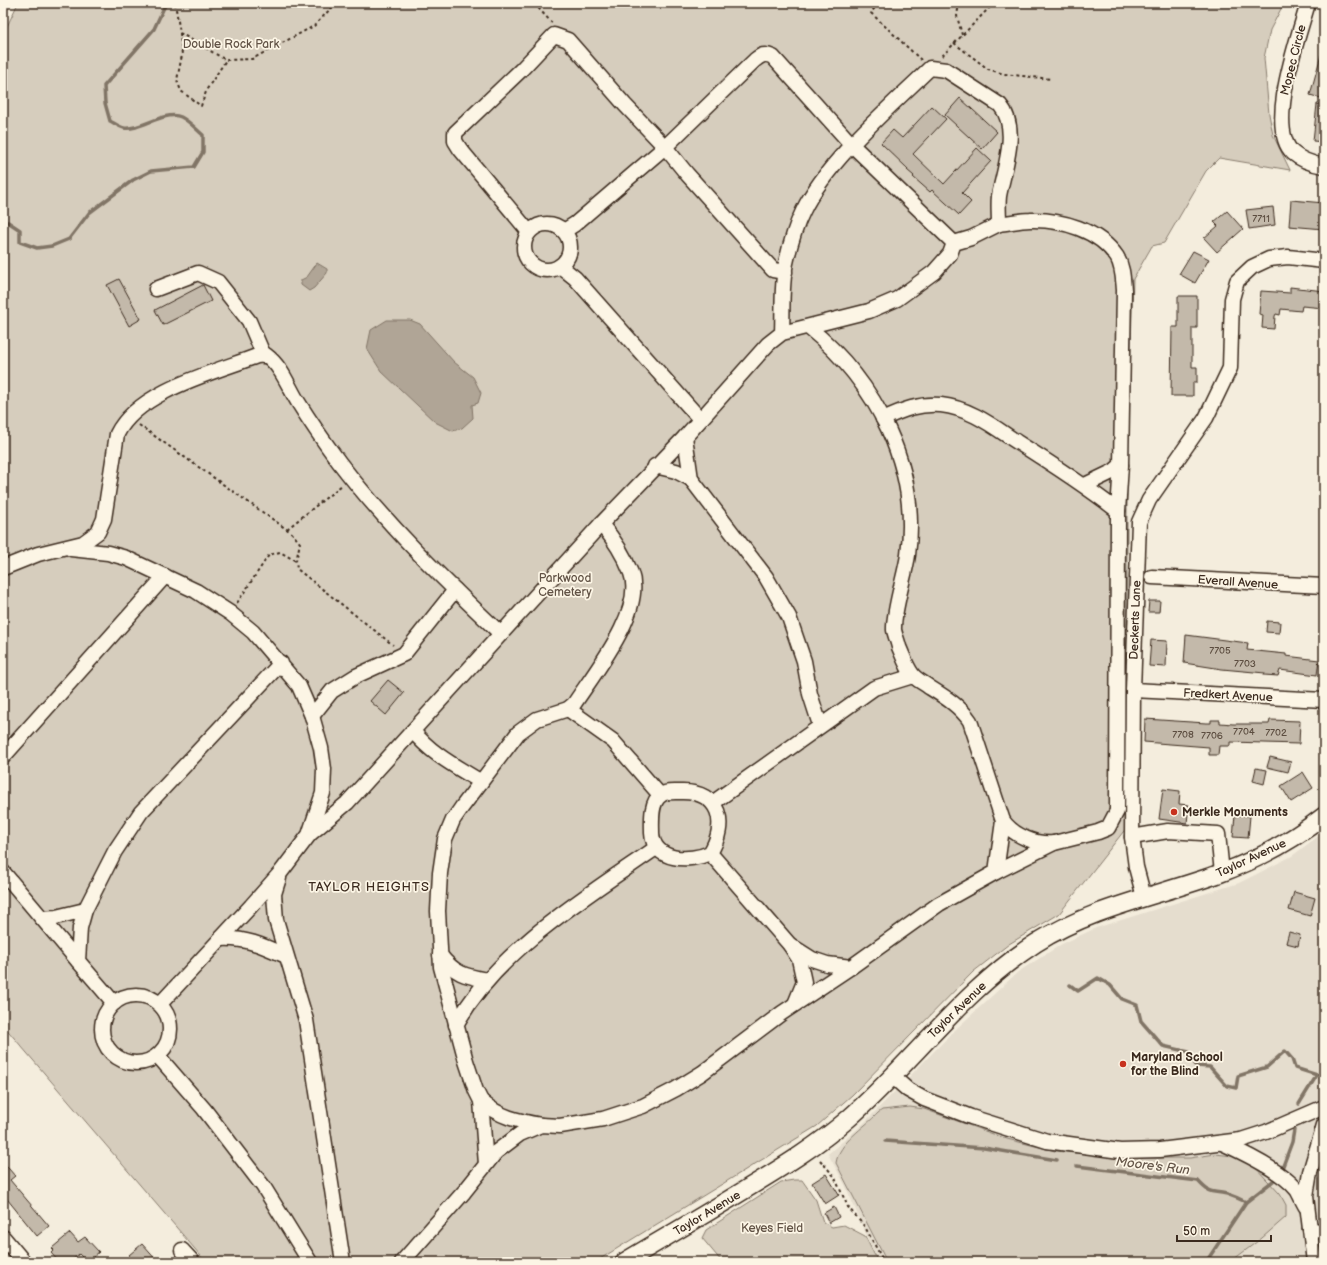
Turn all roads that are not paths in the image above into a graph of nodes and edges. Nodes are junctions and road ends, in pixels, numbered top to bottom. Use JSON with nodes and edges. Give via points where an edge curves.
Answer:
{"nodes":[{"id":1,"x":1308,"y":3,"type":"edge"},
{"id":2,"x":852,"y":145,"type":"junction"},
{"id":3,"x":665,"y":146,"type":"junction"},
{"id":4,"x":1324,"y":166,"type":"edge"},
{"id":5,"x":999,"y":224,"type":"junction"},
{"id":6,"x":564,"y":231,"type":"junction"},
{"id":7,"x":529,"y":232,"type":"junction"},
{"id":8,"x":954,"y":243,"type":"junction"},
{"id":9,"x":1324,"y":261,"type":"edge"},
{"id":10,"x":560,"y":266,"type":"junction"},
{"id":11,"x":785,"y":272,"type":"junction"},
{"id":12,"x":156,"y":289,"type":"dead end"},
{"id":13,"x":808,"y":327,"type":"junction"},
{"id":14,"x":782,"y":333,"type":"junction"},
{"id":15,"x":264,"y":356,"type":"junction"},
{"id":16,"x":700,"y":418,"type":"junction"},
{"id":17,"x":883,"y":419,"type":"junction"},
{"id":18,"x":685,"y":437,"type":"junction"},
{"id":19,"x":1121,"y":465,"type":"junction"},
{"id":20,"x":655,"y":466,"type":"junction"},
{"id":21,"x":691,"y":478,"type":"junction"},
{"id":22,"x":1085,"y":485,"type":"junction"},
{"id":23,"x":1118,"y":511,"type":"junction"},
{"id":24,"x":601,"y":524,"type":"junction"},
{"id":25,"x":65,"y":549,"type":"junction"},
{"id":26,"x":3,"y":568,"type":"edge"},
{"id":27,"x":165,"y":576,"type":"junction"},
{"id":28,"x":1152,"y":577,"type":"dead end"},
{"id":29,"x":1324,"y":586,"type":"edge"},
{"id":30,"x":455,"y":590,"type":"junction"},
{"id":31,"x":501,"y":634,"type":"junction"},
{"id":32,"x":281,"y":663,"type":"junction"},
{"id":33,"x":913,"y":676,"type":"junction"},
{"id":34,"x":1133,"y":690,"type":"junction"},
{"id":35,"x":1324,"y":700,"type":"edge"},
{"id":36,"x":568,"y":709,"type":"junction"},
{"id":37,"x":312,"y":716,"type":"junction"},
{"id":38,"x":820,"y":725,"type":"junction"},
{"id":39,"x":413,"y":731,"type":"junction"},
{"id":40,"x":3,"y":757,"type":"edge"},
{"id":41,"x":481,"y":782,"type":"junction"},
{"id":42,"x":660,"y":795,"type":"junction"},
{"id":43,"x":714,"y":802,"type":"junction"},
{"id":44,"x":1324,"y":816,"type":"edge"},
{"id":45,"x":1003,"y":821,"type":"junction"},
{"id":46,"x":309,"y":835,"type":"junction"},
{"id":47,"x":1132,"y":837,"type":"junction"},
{"id":48,"x":1054,"y":843,"type":"junction"},
{"id":49,"x":656,"y":848,"type":"junction"},
{"id":50,"x":710,"y":853,"type":"junction"},
{"id":51,"x":3,"y":872,"type":"edge"},
{"id":52,"x":281,"y":872,"type":"junction"},
{"id":53,"x":996,"y":872,"type":"junction"},
{"id":54,"x":1222,"y":873,"type":"junction"},
{"id":55,"x":1144,"y":896,"type":"junction"},
{"id":56,"x":85,"y":910,"type":"junction"},
{"id":57,"x":42,"y":918,"type":"junction"},
{"id":58,"x":220,"y":939,"type":"junction"},
{"id":59,"x":790,"y":945,"type":"junction"},
{"id":60,"x":286,"y":956,"type":"junction"},
{"id":61,"x":440,"y":956,"type":"junction"},
{"id":62,"x":78,"y":961,"type":"junction"},
{"id":63,"x":851,"y":967,"type":"junction"},
{"id":64,"x":487,"y":980,"type":"junction"},
{"id":65,"x":114,"y":1003,"type":"junction"},
{"id":66,"x":160,"y":1004,"type":"junction"},
{"id":67,"x":795,"y":1004,"type":"junction"},
{"id":68,"x":456,"y":1025,"type":"junction"},
{"id":69,"x":158,"y":1056,"type":"junction"},
{"id":70,"x":892,"y":1076,"type":"junction"},
{"id":71,"x":482,"y":1101,"type":"junction"},
{"id":72,"x":1324,"y":1107,"type":"edge"},
{"id":73,"x":541,"y":1125,"type":"junction"},
{"id":74,"x":1324,"y":1125,"type":"edge"},
{"id":75,"x":1222,"y":1143,"type":"junction"},
{"id":76,"x":1321,"y":1146,"type":"edge"},
{"id":77,"x":486,"y":1164,"type":"junction"},
{"id":78,"x":1308,"y":1211,"type":"junction"},
{"id":79,"x":1310,"y":1229,"type":"junction"},
{"id":80,"x":1324,"y":1232,"type":"edge"},
{"id":81,"x":3,"y":1238,"type":"edge"},
{"id":82,"x":182,"y":1250,"type":"dead end"},
{"id":83,"x":24,"y":1262,"type":"edge"},
{"id":84,"x":193,"y":1262,"type":"edge"},
{"id":85,"x":310,"y":1262,"type":"edge"},
{"id":86,"x":343,"y":1262,"type":"edge"},
{"id":87,"x":402,"y":1262,"type":"edge"},
{"id":88,"x":624,"y":1262,"type":"edge"},
{"id":89,"x":1314,"y":1262,"type":"edge"}],
"edges":[{"from":1,"to":4,"type":"street","name":"Mopec Circle","via":[[1284,93],[1282,122],[1287,145],[1292,153],[1301,159]]},
{"from":2,"to":3,"type":"street","via":[[773,57],[762,55]]},
{"from":2,"to":5,"type":"street","via":[[930,68],[946,70],[1000,104],[1009,121],[1010,139],[999,198]]},
{"from":2,"to":8,"type":"street"},
{"from":2,"to":11,"type":"street","via":[[815,190],[803,210],[792,238]]},
{"from":3,"to":6,"type":"street"},
{"from":3,"to":7,"type":"street","via":[[625,106],[568,40],[554,35],[455,133],[455,142],[460,149]]},
{"from":3,"to":11,"type":"street","via":[[773,270]]},
{"from":5,"to":8,"type":"street","via":[[971,238]]},
{"from":5,"to":19,"type":"street","via":[[1030,220],[1054,222],[1082,229],[1104,242],[1117,258],[1124,290]]},
{"from":6,"to":7,"type":"street","via":[[553,224],[540,225]]},
{"from":6,"to":10,"type":"street","via":[[570,249],[567,259]]},
{"from":7,"to":10,"type":"street","via":[[524,244],[526,257],[530,262],[535,267],[548,270]]},
{"from":8,"to":13,"type":"street","via":[[950,254],[934,272],[897,299],[869,311]]},
{"from":9,"to":34,"type":"street","name":"Deckerts Lane","via":[[1274,258],[1260,262],[1237,281],[1232,299],[1230,368],[1206,418],[1149,500],[1139,522]]},
{"from":10,"to":16,"type":"street","via":[[575,278]]},
{"from":11,"to":14,"type":"street"},
{"from":12,"to":15,"type":"street","via":[[198,272],[218,282],[249,321]]},
{"from":13,"to":14,"type":"street"},
{"from":13,"to":17,"type":"street","via":[[827,342],[843,360]]},
{"from":14,"to":16,"type":"street","via":[[768,344]]},
{"from":15,"to":25,"type":"street","via":[[257,356],[174,388],[128,417],[117,434],[102,525],[98,532],[83,543]]},
{"from":15,"to":30,"type":"street","via":[[277,363],[320,436],[352,477],[395,529]]},
{"from":16,"to":18,"type":"street"},
{"from":17,"to":22,"type":"street","via":[[922,405],[954,408],[979,418]]},
{"from":17,"to":33,"type":"street","via":[[896,446],[908,489],[908,555],[894,630],[905,663]]},
{"from":18,"to":20,"type":"street"},
{"from":18,"to":21,"type":"street"},
{"from":19,"to":22,"type":"street"},
{"from":19,"to":23,"type":"street"},
{"from":20,"to":21,"type":"street"},
{"from":20,"to":24,"type":"street"},
{"from":21,"to":38,"type":"street","via":[[766,577],[789,618],[804,661],[810,694]]},
{"from":22,"to":23,"type":"street"},
{"from":23,"to":48,"type":"street","via":[[1117,811],[1108,828]]},
{"from":24,"to":31,"type":"street"},
{"from":24,"to":36,"type":"street","via":[[613,539],[632,574],[632,603],[621,630],[574,704]]},
{"from":25,"to":26,"type":"street","via":[[38,554]]},
{"from":25,"to":27,"type":"street","via":[[108,553],[126,558]]},
{"from":27,"to":32,"type":"street","via":[[196,591],[230,613],[253,632]]},
{"from":27,"to":40,"type":"street"},
{"from":28,"to":29,"type":"street","name":"Everall Avenue"},
{"from":30,"to":31,"type":"street"},
{"from":30,"to":37,"type":"street","via":[[404,654],[356,676],[332,691]]},
{"from":31,"to":39,"type":"street"},
{"from":32,"to":37,"type":"street","via":[[299,686]]},
{"from":32,"to":56,"type":"street","via":[[141,812],[115,851]]},
{"from":33,"to":38,"type":"street","via":[[874,688]]},
{"from":33,"to":45,"type":"street","via":[[965,713]]},
{"from":34,"to":35,"type":"street","name":"Fredkert Avenue"},
{"from":34,"to":47,"type":"street","name":"Deckerts Lane"},
{"from":36,"to":41,"type":"street","via":[[527,725]]},
{"from":36,"to":42,"type":"street","via":[[613,741]]},
{"from":37,"to":46,"type":"street","via":[[322,748],[324,769],[323,793]]},
{"from":38,"to":43,"type":"street"},
{"from":39,"to":41,"type":"street","via":[[421,742],[436,754]]},
{"from":39,"to":46,"type":"street","via":[[347,803]]},
{"from":41,"to":61,"type":"street","via":[[453,820],[445,839],[438,911]]},
{"from":42,"to":43,"type":"street","via":[[689,792]]},
{"from":42,"to":49,"type":"street","via":[[655,803],[652,822],[652,836]]},
{"from":43,"to":50,"type":"street","via":[[718,812],[718,837]]},
{"from":44,"to":54,"type":"main road","name":"Taylor Avenue","via":[[1292,839]]},
{"from":45,"to":48,"type":"street","via":[[1013,831],[1033,841]]},
{"from":45,"to":53,"type":"street"},
{"from":46,"to":52,"type":"street"},
{"from":47,"to":54,"type":"street","via":[[1168,831],[1218,834]]},
{"from":47,"to":55,"type":"street","name":"Deckerts Lane","via":[[1136,867]]},
{"from":48,"to":53,"type":"street"},
{"from":49,"to":50,"type":"street","via":[[680,858],[699,858]]},
{"from":49,"to":64,"type":"street","via":[[543,929]]},
{"from":50,"to":59,"type":"street"},
{"from":51,"to":57,"type":"street"},
{"from":52,"to":58,"type":"street"},
{"from":52,"to":60,"type":"street","via":[[274,894],[276,920]]},
{"from":53,"to":63,"type":"street","via":[[939,904]]},
{"from":54,"to":55,"type":"main road","name":"Taylor Avenue"},
{"from":55,"to":70,"type":"main road","name":"Taylor Avenue","via":[[1074,921],[1021,953],[974,991]]},
{"from":56,"to":57,"type":"street"},
{"from":56,"to":62,"type":"street","via":[[80,928]]},
{"from":57,"to":62,"type":"street"},
{"from":58,"to":60,"type":"street","via":[[256,942]]},
{"from":58,"to":66,"type":"street"},
{"from":59,"to":63,"type":"street","via":[[812,959]]},
{"from":59,"to":67,"type":"street","via":[[799,959],[804,982]]},
{"from":60,"to":86,"type":"street","via":[[306,1020]]},
{"from":61,"to":64,"type":"street","via":[[456,972]]},
{"from":61,"to":68,"type":"street","via":[[444,985]]},
{"from":62,"to":65,"type":"street"},
{"from":63,"to":67,"type":"street"},
{"from":64,"to":68,"type":"street"},
{"from":65,"to":66,"type":"street","via":[[125,997],[137,995]]},
{"from":65,"to":69,"type":"street","via":[[107,1011],[102,1031],[104,1042],[110,1051],[118,1058],[133,1063],[148,1061]]},
{"from":66,"to":69,"type":"street","via":[[170,1021],[170,1030],[169,1040]]},
{"from":67,"to":73,"type":"street","via":[[702,1073],[643,1106],[603,1119],[560,1126]]},
{"from":68,"to":71,"type":"street","via":[[471,1076]]},
{"from":69,"to":85,"type":"street","via":[[204,1109],[258,1180]]},
{"from":70,"to":75,"type":"street","via":[[924,1100],[1047,1141],[1120,1151],[1160,1150]]},
{"from":70,"to":88,"type":"main road","name":"Taylor Avenue","via":[[848,1119],[810,1148]]},
{"from":71,"to":73,"type":"street","via":[[492,1111],[503,1116]]},
{"from":71,"to":77,"type":"street"},
{"from":72,"to":75,"type":"street","via":[[1266,1132]]},
{"from":73,"to":77,"type":"street","via":[[507,1143]]},
{"from":74,"to":76,"type":"street"},
{"from":75,"to":78,"type":"street","via":[[1262,1163],[1282,1178],[1296,1190]]},
{"from":76,"to":78,"type":"street","via":[[1310,1172],[1306,1196]]},
{"from":77,"to":87,"type":"street"},
{"from":78,"to":79,"type":"street"},
{"from":79,"to":80,"type":"street"},
{"from":79,"to":89,"type":"street"},
{"from":81,"to":83,"type":"street"},
{"from":82,"to":84,"type":"street"}]}
